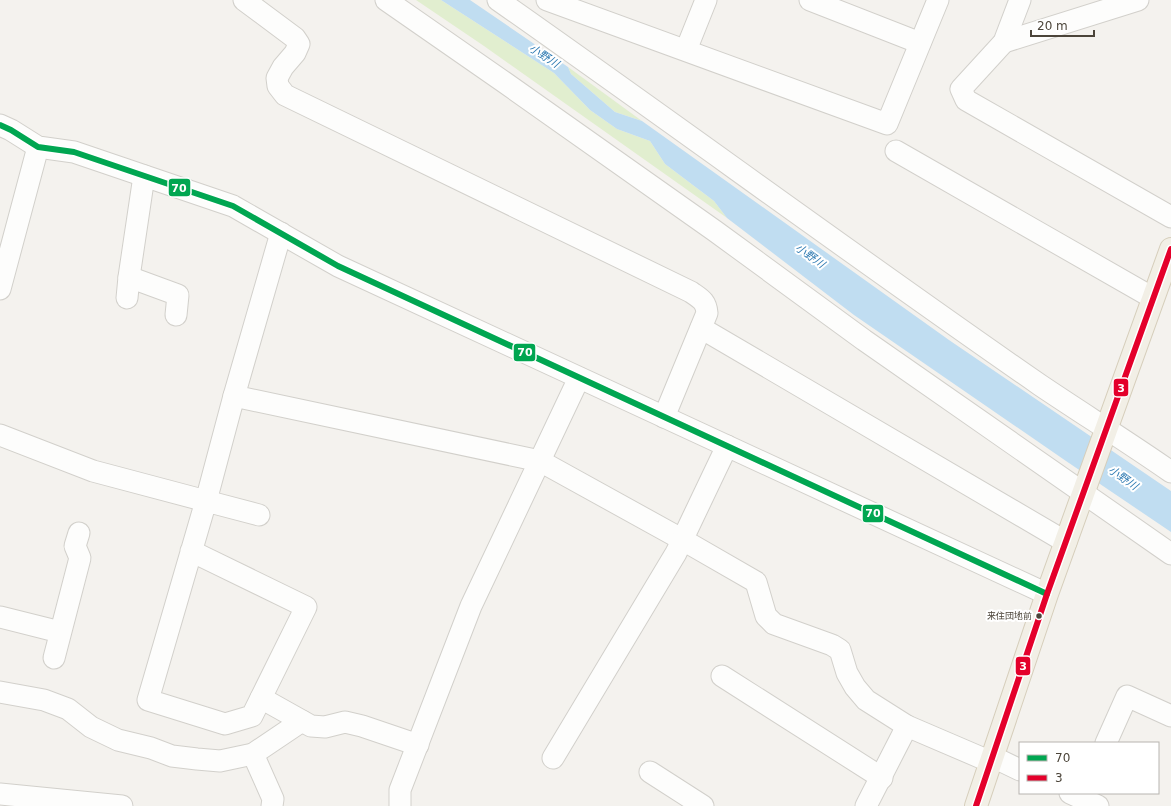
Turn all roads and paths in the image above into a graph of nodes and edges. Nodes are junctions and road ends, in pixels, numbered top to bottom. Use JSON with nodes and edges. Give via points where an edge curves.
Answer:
{"nodes":[{"id":1,"x":244,"y":0,"type":"edge"},
{"id":2,"x":386,"y":0,"type":"edge"},
{"id":3,"x":498,"y":0,"type":"edge"},
{"id":4,"x":547,"y":0,"type":"edge"},
{"id":5,"x":706,"y":0,"type":"edge"},
{"id":6,"x":810,"y":0,"type":"edge"},
{"id":7,"x":938,"y":0,"type":"edge"},
{"id":8,"x":1020,"y":0,"type":"edge"},
{"id":9,"x":1138,"y":0,"type":"edge"},
{"id":10,"x":1004,"y":42,"type":"junction"},
{"id":11,"x":920,"y":43,"type":"junction"},
{"id":12,"x":686,"y":50,"type":"junction"},
{"id":13,"x":0,"y":125,"type":"edge"},
{"id":14,"x":38,"y":147,"type":"junction"},
{"id":15,"x":896,"y":151,"type":"dead end"},
{"id":16,"x":144,"y":176,"type":"junction"},
{"id":17,"x":1171,"y":217,"type":"edge"},
{"id":18,"x":281,"y":233,"type":"junction"},
{"id":19,"x":1171,"y":249,"type":"edge"},
{"id":20,"x":129,"y":277,"type":"junction"},
{"id":21,"x":0,"y":289,"type":"edge"},
{"id":22,"x":127,"y":298,"type":"dead end"},
{"id":23,"x":1154,"y":298,"type":"junction"},
{"id":24,"x":176,"y":315,"type":"dead end"},
{"id":25,"x":701,"y":328,"type":"junction"},
{"id":26,"x":579,"y":378,"type":"junction"},
{"id":27,"x":234,"y":396,"type":"junction"},
{"id":28,"x":664,"y":417,"type":"junction"},
{"id":29,"x":1106,"y":431,"type":"junction"},
{"id":30,"x":0,"y":435,"type":"edge"},
{"id":31,"x":727,"y":446,"type":"junction"},
{"id":32,"x":540,"y":461,"type":"junction"},
{"id":33,"x":1171,"y":472,"type":"edge"},
{"id":34,"x":1086,"y":489,"type":"junction"},
{"id":35,"x":206,"y":501,"type":"junction"},
{"id":36,"x":259,"y":515,"type":"dead end"},
{"id":37,"x":79,"y":533,"type":"dead end"},
{"id":38,"x":683,"y":540,"type":"junction"},
{"id":39,"x":1066,"y":542,"type":"junction"},
{"id":40,"x":191,"y":551,"type":"junction"},
{"id":41,"x":1171,"y":554,"type":"edge"},
{"id":42,"x":1047,"y":594,"type":"junction"},
{"id":43,"x":0,"y":617,"type":"edge"},
{"id":44,"x":60,"y":632,"type":"junction"},
{"id":45,"x":54,"y":658,"type":"dead end"},
{"id":46,"x":722,"y":676,"type":"dead end"},
{"id":47,"x":0,"y":692,"type":"edge"},
{"id":48,"x":261,"y":698,"type":"junction"},
{"id":49,"x":1171,"y":716,"type":"edge"},
{"id":50,"x":302,"y":721,"type":"junction"},
{"id":51,"x":907,"y":726,"type":"junction"},
{"id":52,"x":1106,"y":742,"type":"edge"},
{"id":53,"x":418,"y":745,"type":"junction"},
{"id":54,"x":253,"y":754,"type":"junction"},
{"id":55,"x":553,"y":758,"type":"dead end"},
{"id":56,"x":992,"y":760,"type":"junction"},
{"id":57,"x":1019,"y":770,"type":"edge"},
{"id":58,"x":650,"y":772,"type":"dead end"},
{"id":59,"x":882,"y":778,"type":"junction"},
{"id":60,"x":0,"y":794,"type":"edge"},
{"id":61,"x":122,"y":806,"type":"edge"},
{"id":62,"x":272,"y":806,"type":"edge"},
{"id":63,"x":400,"y":806,"type":"edge"},
{"id":64,"x":703,"y":806,"type":"edge"},
{"id":65,"x":866,"y":806,"type":"edge"},
{"id":66,"x":976,"y":806,"type":"edge"}],
"edges":[{"from":1,"to":25,"type":"street","via":[[295,38],[299,44],[277,78],[278,86],[285,95],[691,292],[706,305],[707,313]]},
{"from":2,"to":34,"type":"street","via":[[709,227],[864,340]]},
{"from":3,"to":29,"type":"street"},
{"from":4,"to":12,"type":"street"},
{"from":5,"to":12,"type":"street"},
{"from":6,"to":11,"type":"street"},
{"from":7,"to":11,"type":"street"},
{"from":8,"to":10,"type":"street"},
{"from":9,"to":10,"type":"street"},
{"from":10,"to":17,"type":"street","via":[[962,89],[966,100]]},
{"from":11,"to":12,"type":"street","via":[[886,124]]},
{"from":13,"to":14,"type":"street"},
{"from":14,"to":16,"type":"street","via":[[74,152]]},
{"from":14,"to":21,"type":"street"},
{"from":15,"to":23,"type":"street"},
{"from":16,"to":18,"type":"street","via":[[233,206]]},
{"from":16,"to":20,"type":"street"},
{"from":18,"to":26,"type":"street","via":[[338,266]]},
{"from":18,"to":27,"type":"street"},
{"from":19,"to":23,"type":"main road"},
{"from":20,"to":22,"type":"street"},
{"from":20,"to":24,"type":"street","via":[[178,295]]},
{"from":23,"to":29,"type":"main road"},
{"from":25,"to":28,"type":"street"},
{"from":25,"to":39,"type":"street"},
{"from":26,"to":28,"type":"street"},
{"from":26,"to":32,"type":"street"},
{"from":27,"to":32,"type":"street"},
{"from":27,"to":35,"type":"street"},
{"from":28,"to":31,"type":"street"},
{"from":29,"to":33,"type":"street"},
{"from":29,"to":34,"type":"main road"},
{"from":30,"to":35,"type":"street","via":[[93,471]]},
{"from":31,"to":38,"type":"street"},
{"from":31,"to":42,"type":"street"},
{"from":32,"to":38,"type":"street"},
{"from":32,"to":53,"type":"street","via":[[471,606]]},
{"from":34,"to":39,"type":"main road"},
{"from":34,"to":41,"type":"street"},
{"from":35,"to":36,"type":"street"},
{"from":35,"to":40,"type":"street"},
{"from":37,"to":44,"type":"street","via":[[75,546],[80,558]]},
{"from":38,"to":51,"type":"street","via":[[756,582],[766,616],[774,624],[840,650],[847,673],[866,700]]},
{"from":38,"to":55,"type":"street"},
{"from":39,"to":42,"type":"main road"},
{"from":40,"to":48,"type":"street","via":[[306,607]]},
{"from":40,"to":48,"type":"street","via":[[148,700],[225,724],[252,716]]},
{"from":42,"to":56,"type":"main road"},
{"from":43,"to":44,"type":"street"},
{"from":44,"to":45,"type":"street"},
{"from":46,"to":59,"type":"street"},
{"from":47,"to":54,"type":"street","via":[[44,700],[68,709],[91,727],[118,740],[172,756],[220,760]]},
{"from":48,"to":50,"type":"street"},
{"from":49,"to":52,"type":"street","via":[[1127,696]]},
{"from":50,"to":53,"type":"street","via":[[311,726],[325,727],[344,722]]},
{"from":50,"to":54,"type":"street"},
{"from":51,"to":56,"type":"street"},
{"from":51,"to":59,"type":"street"},
{"from":53,"to":63,"type":"street","via":[[400,790]]},
{"from":54,"to":62,"type":"street","via":[[273,799]]},
{"from":56,"to":57,"type":"street"},
{"from":56,"to":66,"type":"main road"},
{"from":58,"to":64,"type":"street"},
{"from":59,"to":65,"type":"street"},
{"from":60,"to":61,"type":"street"}]}
